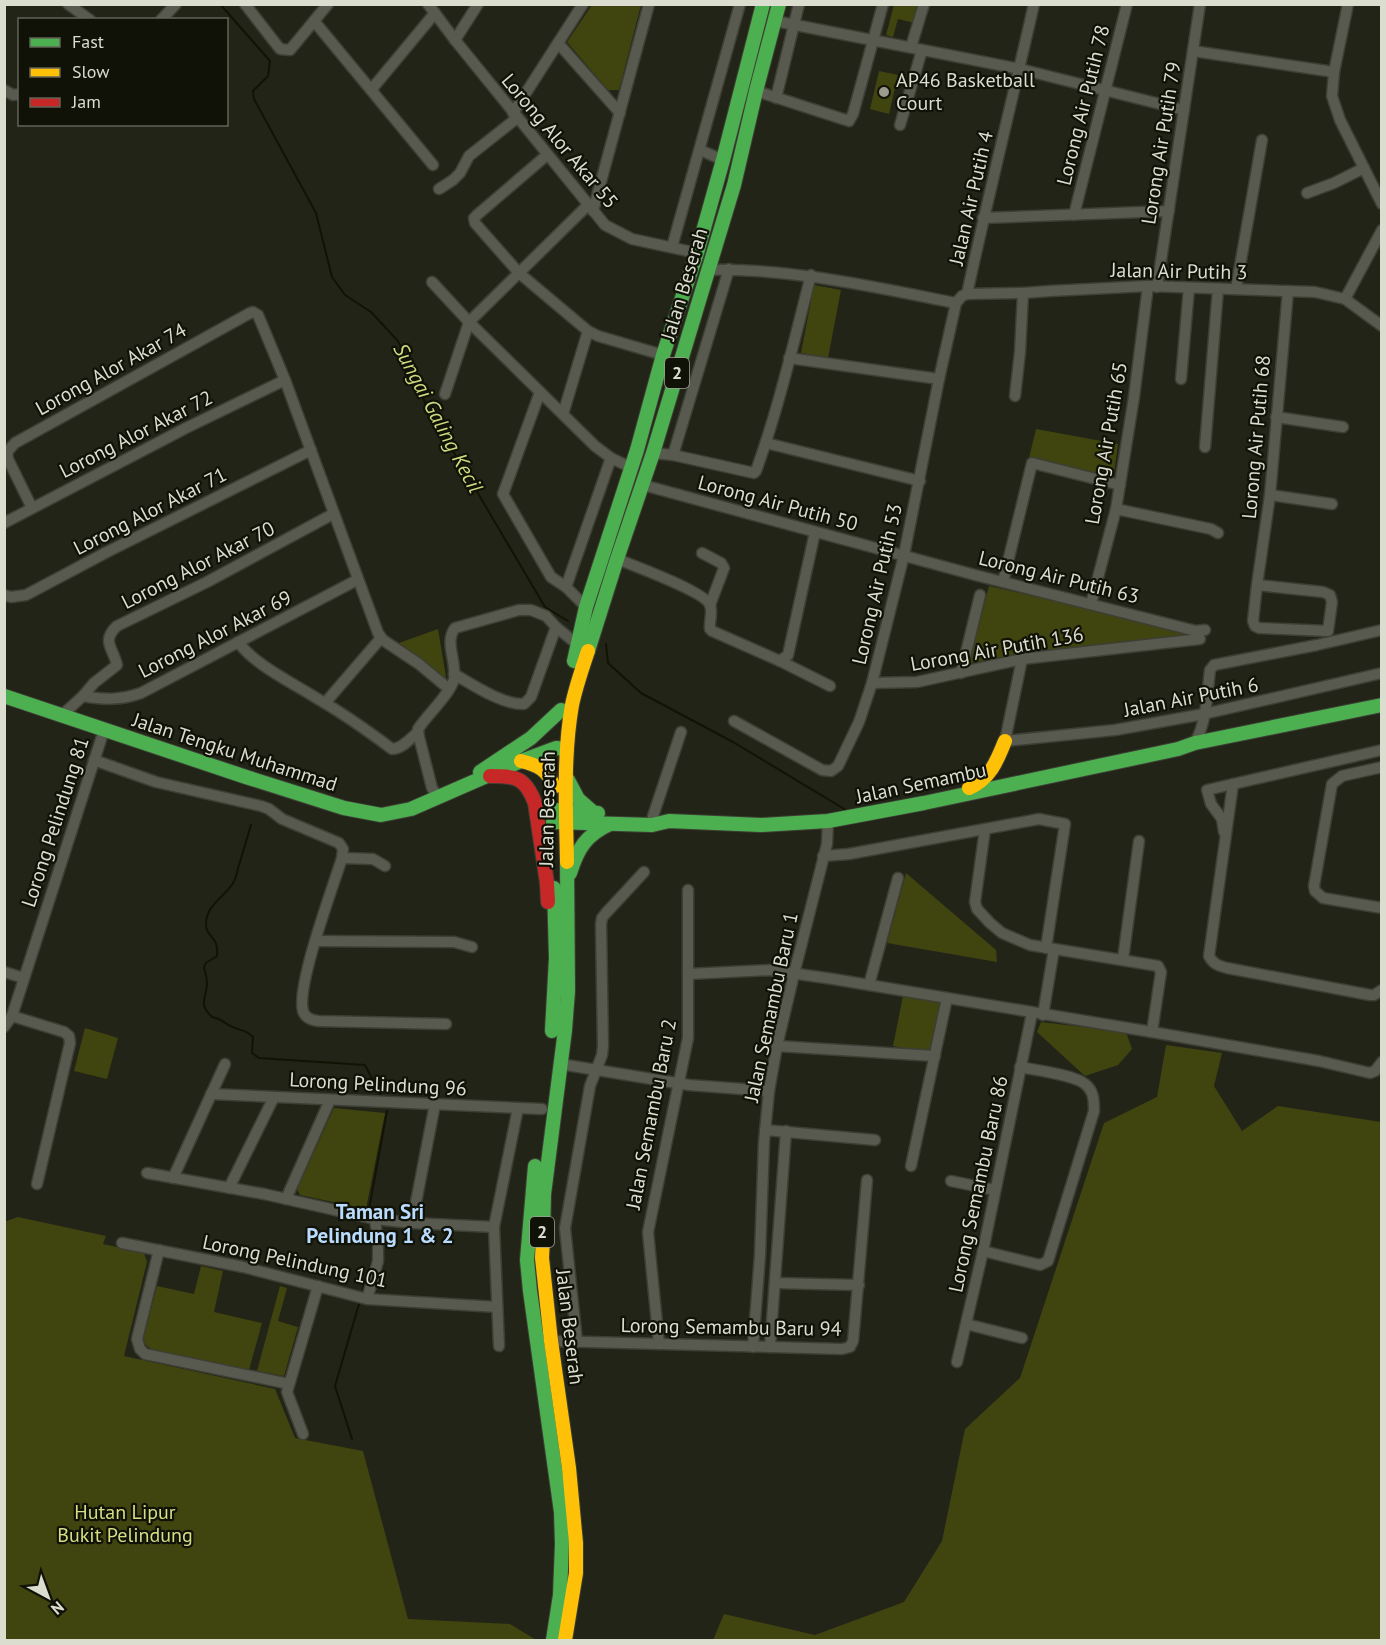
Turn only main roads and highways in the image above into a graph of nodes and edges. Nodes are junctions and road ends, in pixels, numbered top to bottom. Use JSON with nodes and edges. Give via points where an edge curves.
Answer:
{"nodes":[{"id":1,"x":763,"y":4,"type":"edge"},
{"id":2,"x":779,"y":4,"type":"edge"},
{"id":3,"x":4,"y":696,"type":"edge"},
{"id":4,"x":1382,"y":705,"type":"edge"},
{"id":5,"x":561,"y":710,"type":"junction"},
{"id":6,"x":1382,"y":713,"type":"edge"},
{"id":7,"x":1005,"y":741,"type":"road end"},
{"id":8,"x":562,"y":743,"type":"junction"},
{"id":9,"x":1178,"y":749,"type":"junction"},
{"id":10,"x":521,"y":761,"type":"junction"},
{"id":11,"x":566,"y":772,"type":"junction"},
{"id":12,"x":485,"y":774,"type":"junction"},
{"id":13,"x":555,"y":787,"type":"junction"},
{"id":14,"x":924,"y":803,"type":"junction"},
{"id":15,"x":594,"y":813,"type":"junction"},
{"id":16,"x":560,"y":816,"type":"junction"},
{"id":17,"x":652,"y":821,"type":"junction"},
{"id":18,"x":610,"y":824,"type":"junction"},
{"id":19,"x":566,"y":884,"type":"junction"},
{"id":20,"x":555,"y":990,"type":"junction"},
{"id":21,"x":553,"y":1641,"type":"edge"},
{"id":22,"x":565,"y":1641,"type":"edge"}],
"edges":[{"from":1,"to":5,"type":"main road","name":"Jalan Beserah","number":"2","via":[[697,253],[586,607]]},
{"from":2,"to":8,"type":"main road","name":"Jalan Beserah","number":"2","via":[[734,185],[643,485],[577,684]]},
{"from":3,"to":12,"type":"main road","name":"Jalan Tengku Muhammad","via":[[367,813],[411,809]]},
{"from":4,"to":9,"type":"main road","name":"Jalan Semambu"},
{"from":5,"to":8,"type":"main road","name":"Jalan Beserah","number":"2"},
{"from":5,"to":12,"type":"main road"},
{"from":6,"to":9,"type":"main road","name":"Jalan Semambu","via":[[1203,749]]},
{"from":7,"to":14,"type":"main road","via":[[992,772],[984,780]]},
{"from":8,"to":10,"type":"main road","name":"Jalan Tengku Muhammad"},
{"from":8,"to":11,"type":"main road","name":"Jalan Beserah","number":"2"},
{"from":8,"to":12,"type":"main road","name":"Jalan Tengku Muhammad","via":[[540,744]]},
{"from":8,"to":13,"type":"main road","name":"Jalan Beserah","number":"2"},
{"from":9,"to":14,"type":"main road","name":"Jalan Semambu"},
{"from":10,"to":12,"type":"main road","name":"Jalan Tengku Muhammad"},
{"from":10,"to":13,"type":"main road","via":[[542,767]]},
{"from":11,"to":15,"type":"main road","via":[[573,793]]},
{"from":11,"to":16,"type":"main road","name":"Jalan Beserah","number":"2"},
{"from":12,"to":20,"type":"main road","via":[[516,777],[528,787],[535,803],[547,883]]},
{"from":13,"to":16,"type":"main road","name":"Jalan Beserah","number":"2"},
{"from":14,"to":17,"type":"main road","name":"Jalan Semambu","via":[[828,821],[761,825]]},
{"from":15,"to":16,"type":"main road","name":"Jalan Semambu"},
{"from":15,"to":17,"type":"main road","name":"Jalan Semambu"},
{"from":16,"to":18,"type":"main road","name":"Jalan Semambu"},
{"from":16,"to":19,"type":"main road","name":"Jalan Beserah","number":"2"},
{"from":16,"to":20,"type":"main road","name":"Jalan Beserah","number":"2"},
{"from":17,"to":18,"type":"main road","name":"Jalan Semambu"},
{"from":18,"to":19,"type":"main road","via":[[583,842]]},
{"from":19,"to":22,"type":"main road","name":"Jalan Beserah","number":"2","via":[[568,991],[542,1230],[542,1258],[576,1544],[576,1573]]},
{"from":20,"to":21,"type":"main road","name":"Jalan Beserah","number":"2","via":[[527,1260],[561,1512],[562,1571]]}]}
